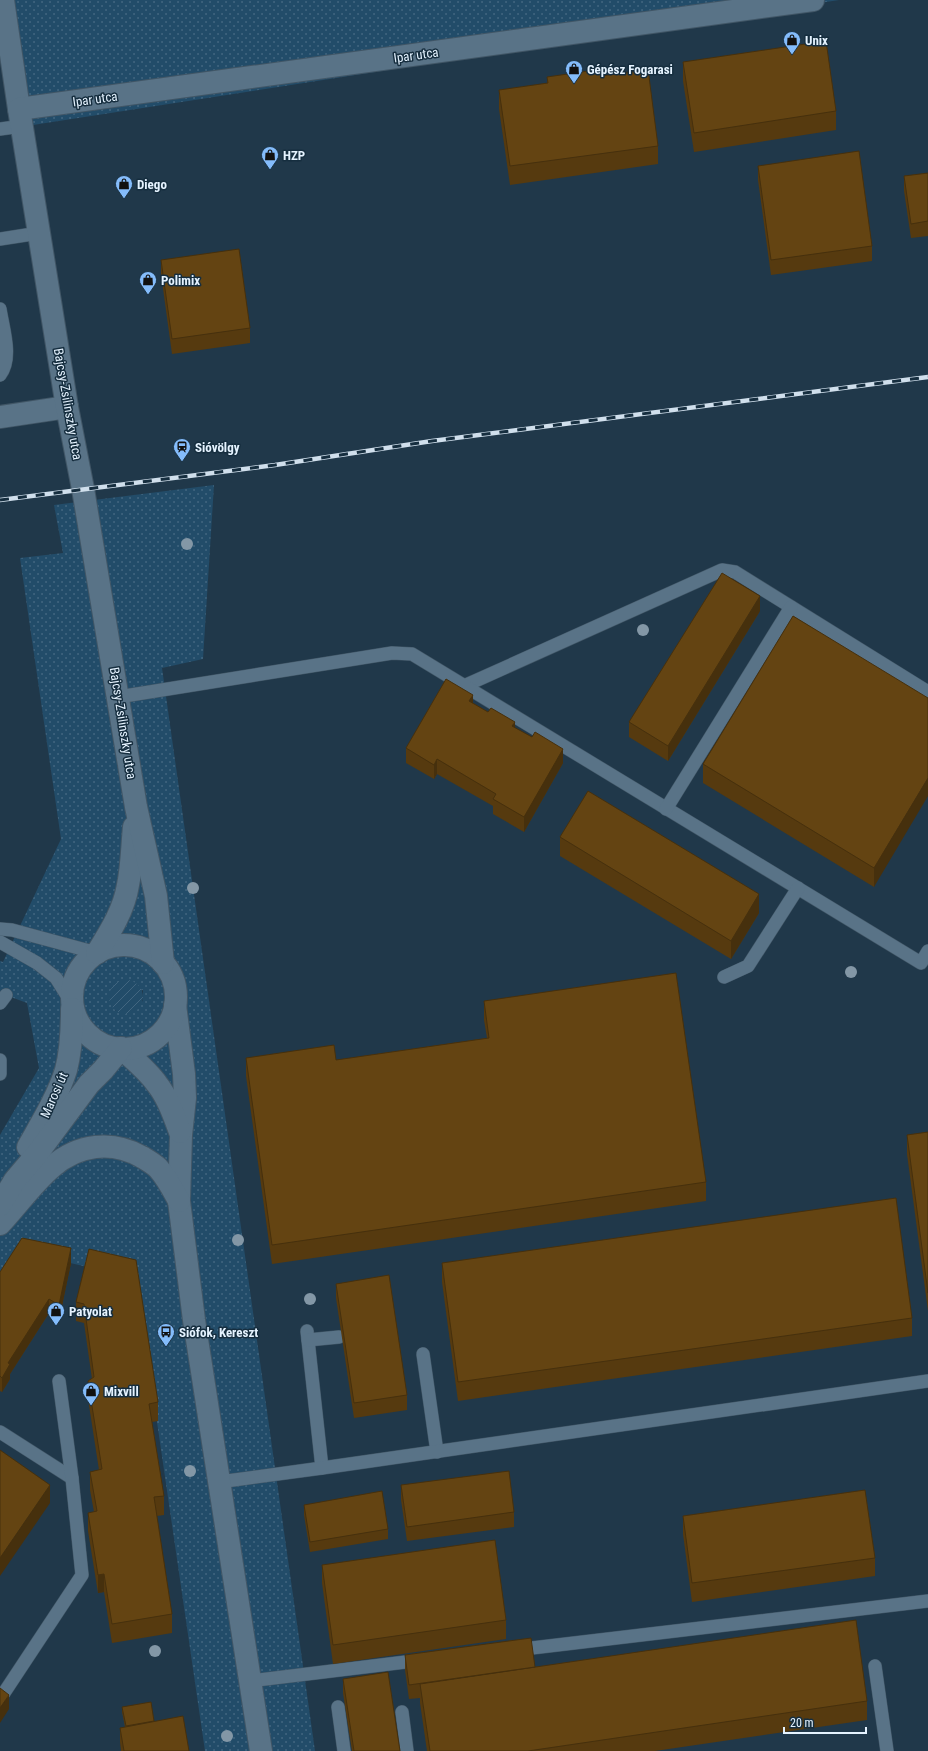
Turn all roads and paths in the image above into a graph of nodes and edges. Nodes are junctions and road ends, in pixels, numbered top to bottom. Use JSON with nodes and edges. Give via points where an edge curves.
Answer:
{"nodes":[{"id":1,"x":3,"y":0,"type":"edge"},
{"id":2,"x":813,"y":0,"type":"edge"},
{"id":3,"x":20,"y":118,"type":"junction"},
{"id":4,"x":0,"y":129,"type":"edge"},
{"id":5,"x":39,"y":233,"type":"junction"},
{"id":6,"x":0,"y":238,"type":"edge"},
{"id":7,"x":0,"y":309,"type":"edge"},
{"id":8,"x":0,"y":375,"type":"edge"},
{"id":9,"x":67,"y":407,"type":"junction"},
{"id":10,"x":0,"y":417,"type":"edge"},
{"id":11,"x":790,"y":607,"type":"junction"},
{"id":12,"x":464,"y":686,"type":"junction"},
{"id":13,"x":928,"y":692,"type":"edge"},
{"id":14,"x":118,"y":697,"type":"junction"},
{"id":15,"x":136,"y":808,"type":"junction"},
{"id":16,"x":666,"y":809,"type":"junction"},
{"id":17,"x":798,"y":888,"type":"junction"},
{"id":18,"x":0,"y":929,"type":"edge"},
{"id":19,"x":0,"y":942,"type":"edge"},
{"id":20,"x":928,"y":951,"type":"edge"},
{"id":21,"x":97,"y":952,"type":"junction"},
{"id":22,"x":163,"y":963,"type":"junction"},
{"id":23,"x":724,"y":977,"type":"dead end"},
{"id":24,"x":73,"y":1005,"type":"junction"},
{"id":25,"x":175,"y":1005,"type":"junction"},
{"id":26,"x":121,"y":1048,"type":"junction"},
{"id":27,"x":0,"y":1060,"type":"edge"},
{"id":28,"x":0,"y":1074,"type":"edge"},
{"id":29,"x":182,"y":1135,"type":"junction"},
{"id":30,"x":15,"y":1180,"type":"junction"},
{"id":31,"x":179,"y":1202,"type":"junction"},
{"id":32,"x":0,"y":1205,"type":"edge"},
{"id":33,"x":0,"y":1224,"type":"edge"},
{"id":34,"x":339,"y":1337,"type":"dead end"},
{"id":35,"x":423,"y":1354,"type":"dead end"},
{"id":36,"x":59,"y":1381,"type":"dead end"},
{"id":37,"x":928,"y":1381,"type":"edge"},
{"id":38,"x":0,"y":1432,"type":"edge"},
{"id":39,"x":437,"y":1452,"type":"junction"},
{"id":40,"x":322,"y":1468,"type":"junction"},
{"id":41,"x":72,"y":1478,"type":"junction"},
{"id":42,"x":219,"y":1482,"type":"junction"},
{"id":43,"x":928,"y":1601,"type":"edge"},
{"id":44,"x":502,"y":1651,"type":"edge"},
{"id":45,"x":438,"y":1658,"type":"edge"},
{"id":46,"x":875,"y":1666,"type":"dead end"},
{"id":47,"x":250,"y":1681,"type":"junction"},
{"id":48,"x":4,"y":1693,"type":"edge"},
{"id":49,"x":338,"y":1707,"type":"dead end"},
{"id":50,"x":402,"y":1712,"type":"dead end"},
{"id":51,"x":261,"y":1751,"type":"edge"},
{"id":52,"x":344,"y":1751,"type":"edge"},
{"id":53,"x":407,"y":1751,"type":"edge"},
{"id":54,"x":886,"y":1751,"type":"edge"}],
"edges":[{"from":1,"to":3,"type":"street","name":"Bajcsy-Zsilinszky utca"},
{"from":2,"to":3,"type":"street","name":"Ipar utca"},
{"from":3,"to":4,"type":"lane"},
{"from":3,"to":5,"type":"street","name":"Bajcsy-Zsilinszky utca"},
{"from":5,"to":6,"type":"lane"},
{"from":5,"to":9,"type":"street","name":"Bajcsy-Zsilinszky utca"},
{"from":7,"to":8,"type":"lane","via":[[7,356],[4,370]]},
{"from":9,"to":10,"type":"street"},
{"from":9,"to":14,"type":"street","name":"Bajcsy-Zsilinszky utca"},
{"from":11,"to":12,"type":"lane","via":[[735,572],[722,570]]},
{"from":11,"to":13,"type":"lane"},
{"from":11,"to":16,"type":"lane"},
{"from":12,"to":14,"type":"lane","via":[[412,654],[392,653]]},
{"from":12,"to":16,"type":"lane"},
{"from":14,"to":15,"type":"street","name":"Bajcsy-Zsilinszky utca"},
{"from":15,"to":21,"type":"street","name":"Bajcsy-Zsilinszky utca","via":[[128,885],[118,917]]},
{"from":15,"to":22,"type":"street","name":"Bajcsy-Zsilinszky utca","via":[[156,896]]},
{"from":16,"to":17,"type":"lane"},
{"from":17,"to":20,"type":"lane","via":[[921,962]]},
{"from":17,"to":23,"type":"lane","via":[[748,966]]},
{"from":18,"to":21,"type":"lane"},
{"from":19,"to":24,"type":"lane","via":[[37,963],[56,978]]},
{"from":21,"to":22,"type":"street","via":[[117,946],[136,946]]},
{"from":21,"to":24,"type":"street","via":[[79,971],[73,987]]},
{"from":22,"to":25,"type":"street","via":[[171,975]]},
{"from":24,"to":26,"type":"street","via":[[80,1024],[90,1036],[103,1044]]},
{"from":24,"to":30,"type":"street","name":"Marosi út","via":[[66,1069],[52,1103],[23,1155]]},
{"from":25,"to":26,"type":"street","via":[[168,1023],[154,1039],[137,1047]]},
{"from":25,"to":29,"type":"street","via":[[184,1074]]},
{"from":26,"to":29,"type":"street","via":[[144,1068],[157,1084]]},
{"from":26,"to":30,"type":"street","name":"Marosi út","via":[[89,1084],[38,1154]]},
{"from":27,"to":28,"type":"lane"},
{"from":29,"to":31,"type":"street"},
{"from":30,"to":32,"type":"street","name":"Marosi út"},
{"from":31,"to":33,"type":"street","via":[[157,1167],[128,1150],[104,1146],[65,1157]]},
{"from":31,"to":42,"type":"street"},
{"from":34,"to":40,"type":"lane","via":[[308,1336]]},
{"from":35,"to":39,"type":"lane"},
{"from":36,"to":41,"type":"lane"},
{"from":37,"to":39,"type":"lane"},
{"from":38,"to":41,"type":"lane"},
{"from":39,"to":40,"type":"lane"},
{"from":40,"to":42,"type":"lane"},
{"from":41,"to":48,"type":"lane","via":[[82,1575]]},
{"from":42,"to":47,"type":"street"},
{"from":43,"to":44,"type":"lane"},
{"from":45,"to":47,"type":"lane"},
{"from":46,"to":54,"type":"lane"},
{"from":47,"to":51,"type":"street"},
{"from":49,"to":52,"type":"lane"},
{"from":50,"to":53,"type":"lane"}]}
